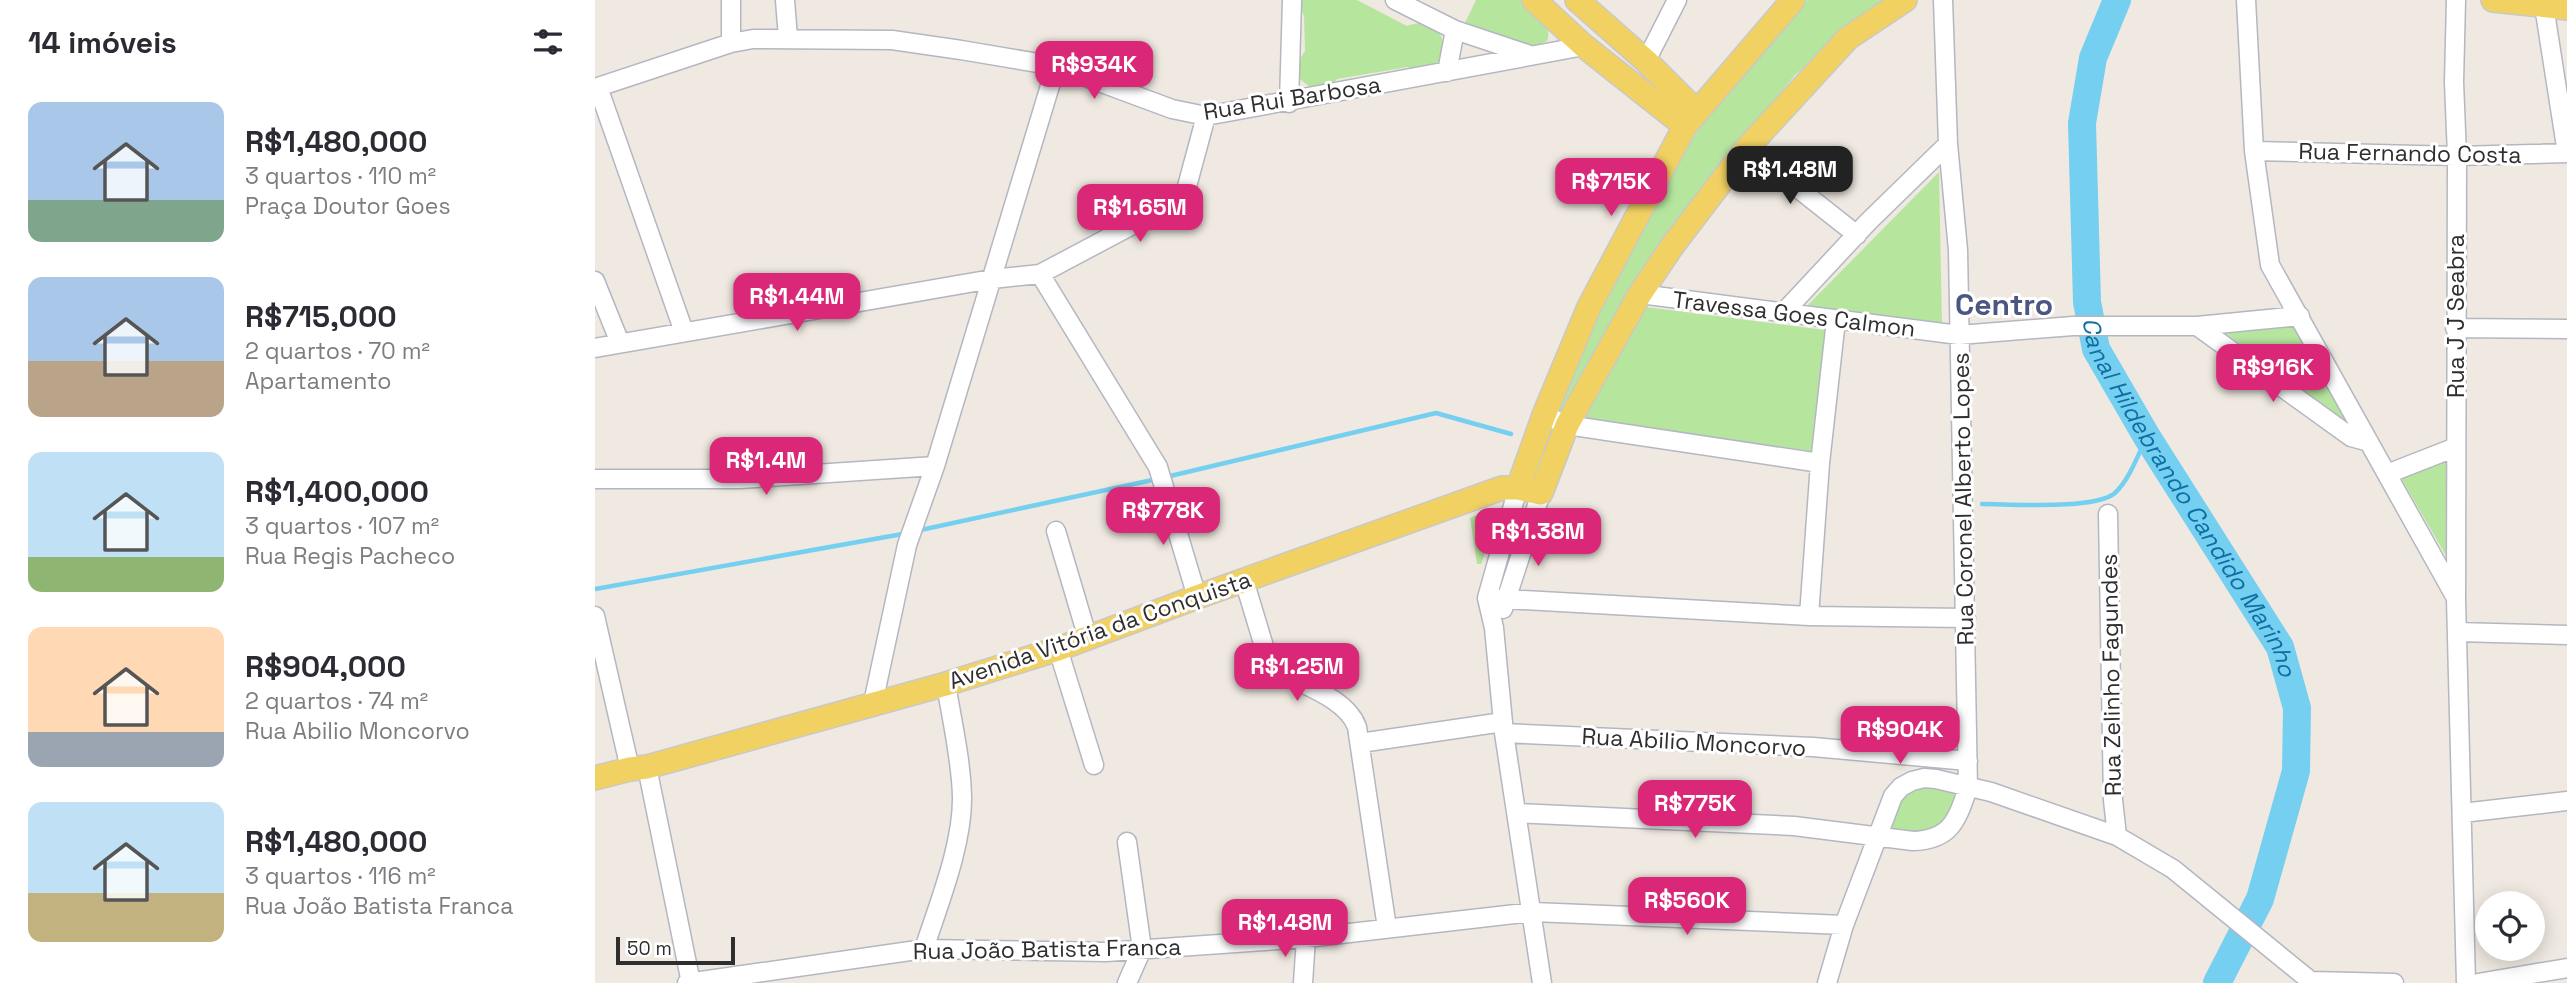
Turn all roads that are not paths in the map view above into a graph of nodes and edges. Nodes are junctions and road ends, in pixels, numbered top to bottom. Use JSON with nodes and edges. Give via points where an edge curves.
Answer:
{"nodes":[{"id":1,"x":731,"y":0,"type":"edge"},
{"id":2,"x":785,"y":0,"type":"edge"},
{"id":3,"x":1293,"y":0,"type":"edge"},
{"id":4,"x":1395,"y":0,"type":"edge"},
{"id":5,"x":1534,"y":0,"type":"edge"},
{"id":6,"x":1577,"y":0,"type":"edge"},
{"id":7,"x":1677,"y":0,"type":"edge"},
{"id":8,"x":1793,"y":0,"type":"edge"},
{"id":9,"x":1905,"y":0,"type":"edge"},
{"id":10,"x":1943,"y":0,"type":"edge"},
{"id":11,"x":2246,"y":0,"type":"edge"},
{"id":12,"x":2456,"y":0,"type":"edge"},
{"id":13,"x":2493,"y":0,"type":"edge"},
{"id":14,"x":2544,"y":6,"type":"junction"},
{"id":15,"x":2567,"y":8,"type":"edge"},
{"id":16,"x":1455,"y":30,"type":"junction"},
{"id":17,"x":788,"y":38,"type":"junction"},
{"id":18,"x":731,"y":43,"type":"junction"},
{"id":19,"x":1584,"y":46,"type":"junction"},
{"id":20,"x":1530,"y":55,"type":"junction"},
{"id":21,"x":1646,"y":61,"type":"junction"},
{"id":22,"x":1056,"y":66,"type":"junction"},
{"id":23,"x":1447,"y":72,"type":"junction"},
{"id":24,"x":597,"y":88,"type":"edge"},
{"id":25,"x":1289,"y":103,"type":"junction"},
{"id":26,"x":1206,"y":117,"type":"junction"},
{"id":27,"x":1691,"y":119,"type":"junction"},
{"id":28,"x":1948,"y":144,"type":"junction"},
{"id":29,"x":1747,"y":148,"type":"junction"},
{"id":30,"x":2254,"y":151,"type":"junction"},
{"id":31,"x":2567,"y":153,"type":"edge"},
{"id":32,"x":2457,"y":156,"type":"junction"},
{"id":33,"x":1857,"y":235,"type":"junction"},
{"id":34,"x":1040,"y":274,"type":"junction"},
{"id":35,"x":992,"y":279,"type":"junction"},
{"id":36,"x":595,"y":281,"type":"edge"},
{"id":37,"x":1640,"y":294,"type":"junction"},
{"id":38,"x":1783,"y":313,"type":"junction"},
{"id":39,"x":2300,"y":316,"type":"junction"},
{"id":40,"x":1836,"y":320,"type":"junction"},
{"id":41,"x":2197,"y":326,"type":"junction"},
{"id":42,"x":2455,"y":328,"type":"junction"},
{"id":43,"x":2567,"y":329,"type":"edge"},
{"id":44,"x":684,"y":332,"type":"junction"},
{"id":45,"x":1959,"y":335,"type":"junction"},
{"id":46,"x":620,"y":343,"type":"junction"},
{"id":47,"x":595,"y":348,"type":"edge"},
{"id":48,"x":1544,"y":415,"type":"junction"},
{"id":49,"x":1567,"y":425,"type":"junction"},
{"id":50,"x":2369,"y":442,"type":"junction"},
{"id":51,"x":2456,"y":447,"type":"junction"},
{"id":52,"x":1820,"y":463,"type":"junction"},
{"id":53,"x":935,"y":466,"type":"junction"},
{"id":54,"x":2387,"y":474,"type":"junction"},
{"id":55,"x":595,"y":479,"type":"edge"},
{"id":56,"x":1518,"y":488,"type":"junction"},
{"id":57,"x":1541,"y":493,"type":"junction"},
{"id":58,"x":2108,"y":514,"type":"dead end"},
{"id":59,"x":1056,"y":531,"type":"dead end"},
{"id":60,"x":1244,"y":580,"type":"junction"},
{"id":61,"x":1197,"y":597,"type":"junction"},
{"id":62,"x":1487,"y":598,"type":"junction"},
{"id":63,"x":2456,"y":599,"type":"junction"},
{"id":64,"x":1507,"y":600,"type":"junction"},
{"id":65,"x":595,"y":616,"type":"edge"},
{"id":66,"x":1809,"y":616,"type":"junction"},
{"id":67,"x":1966,"y":618,"type":"junction"},
{"id":68,"x":1494,"y":628,"type":"junction"},
{"id":69,"x":2457,"y":632,"type":"junction"},
{"id":70,"x":2567,"y":635,"type":"edge"},
{"id":71,"x":1088,"y":639,"type":"junction"},
{"id":72,"x":1058,"y":649,"type":"junction"},
{"id":73,"x":946,"y":684,"type":"junction"},
{"id":74,"x":873,"y":703,"type":"junction"},
{"id":75,"x":1503,"y":727,"type":"junction"},
{"id":76,"x":1360,"y":743,"type":"junction"},
{"id":77,"x":1968,"y":761,"type":"junction"},
{"id":78,"x":1094,"y":765,"type":"dead end"},
{"id":79,"x":638,"y":768,"type":"junction"},
{"id":80,"x":595,"y":778,"type":"edge"},
{"id":81,"x":1968,"y":788,"type":"junction"},
{"id":82,"x":2567,"y":801,"type":"edge"},
{"id":83,"x":1516,"y":813,"type":"junction"},
{"id":84,"x":2462,"y":813,"type":"junction"},
{"id":85,"x":1877,"y":835,"type":"junction"},
{"id":86,"x":2117,"y":836,"type":"junction"},
{"id":87,"x":1127,"y":842,"type":"dead end"},
{"id":88,"x":1532,"y":912,"type":"junction"},
{"id":89,"x":1844,"y":925,"type":"junction"},
{"id":90,"x":1387,"y":928,"type":"junction"},
{"id":91,"x":1306,"y":938,"type":"junction"},
{"id":92,"x":924,"y":949,"type":"junction"},
{"id":93,"x":1142,"y":950,"type":"junction"},
{"id":94,"x":2567,"y":968,"type":"edge"},
{"id":95,"x":2312,"y":982,"type":"edge"},
{"id":96,"x":690,"y":983,"type":"edge"},
{"id":97,"x":1127,"y":983,"type":"edge"},
{"id":98,"x":1303,"y":983,"type":"edge"},
{"id":99,"x":1542,"y":983,"type":"edge"},
{"id":100,"x":1827,"y":983,"type":"edge"},
{"id":101,"x":2394,"y":983,"type":"edge"},
{"id":102,"x":2466,"y":983,"type":"edge"},
{"id":103,"x":2478,"y":983,"type":"edge"}],
"edges":[{"from":1,"to":18,"type":"street"},
{"from":2,"to":17,"type":"street"},
{"from":3,"to":25,"type":"street"},
{"from":4,"to":16,"type":"street"},
{"from":5,"to":19,"type":"main road"},
{"from":6,"to":21,"type":"main road"},
{"from":7,"to":21,"type":"street"},
{"from":8,"to":27,"type":"main road"},
{"from":9,"to":29,"type":"main road","via":[[1848,38]]},
{"from":10,"to":28,"type":"street","name":"Rua Coronel Alberto Lopes"},
{"from":11,"to":30,"type":"street"},
{"from":12,"to":32,"type":"street","name":"Rua J J Seabra"},
{"from":13,"to":14,"type":"main road"},
{"from":14,"to":15,"type":"main road"},
{"from":14,"to":31,"type":"street"},
{"from":16,"to":20,"type":"street"},
{"from":16,"to":23,"type":"street"},
{"from":17,"to":18,"type":"street","name":"Rua Rui Barbosa"},
{"from":17,"to":22,"type":"street","name":"Rua Rui Barbosa","via":[[892,40]]},
{"from":18,"to":24,"type":"street","name":"Rua Rui Barbosa"},
{"from":19,"to":20,"type":"street","name":"Rua Rui Barbosa"},
{"from":19,"to":27,"type":"main road"},
{"from":20,"to":23,"type":"street","name":"Rua Rui Barbosa"},
{"from":21,"to":27,"type":"main road"},
{"from":22,"to":26,"type":"street","name":"Rua Rui Barbosa"},
{"from":22,"to":35,"type":"street"},
{"from":23,"to":25,"type":"street","name":"Rua Rui Barbosa"},
{"from":24,"to":44,"type":"street"},
{"from":25,"to":26,"type":"street","name":"Rua Rui Barbosa"},
{"from":26,"to":34,"type":"street","via":[[1186,190],[1172,204]]},
{"from":27,"to":48,"type":"main road","via":[[1589,307]]},
{"from":28,"to":33,"type":"street"},
{"from":28,"to":45,"type":"street","name":"Rua Coronel Alberto Lopes","via":[[1958,250]]},
{"from":29,"to":33,"type":"street"},
{"from":29,"to":37,"type":"main road"},
{"from":30,"to":32,"type":"street","name":"Rua Fernando Costa"},
{"from":30,"to":39,"type":"street","via":[[2270,265]]},
{"from":31,"to":32,"type":"street","name":"Rua Fernando Costa"},
{"from":32,"to":42,"type":"street","name":"Rua J J Seabra"},
{"from":33,"to":38,"type":"street"},
{"from":34,"to":35,"type":"street"},
{"from":34,"to":61,"type":"street","via":[[1157,467]]},
{"from":35,"to":44,"type":"street"},
{"from":35,"to":53,"type":"street"},
{"from":36,"to":46,"type":"street"},
{"from":37,"to":38,"type":"street","name":"Travessa Goes Calmon"},
{"from":37,"to":49,"type":"main road"},
{"from":38,"to":40,"type":"street","name":"Travessa Goes Calmon"},
{"from":39,"to":41,"type":"street","name":"Travessa Goes Calmon"},
{"from":39,"to":50,"type":"street"},
{"from":40,"to":45,"type":"street","name":"Travessa Goes Calmon"},
{"from":40,"to":52,"type":"street"},
{"from":41,"to":45,"type":"street","name":"Travessa Goes Calmon","via":[[2073,326]]},
{"from":41,"to":50,"type":"street","via":[[2351,437]]},
{"from":42,"to":43,"type":"street"},
{"from":42,"to":51,"type":"street","name":"Rua J J Seabra"},
{"from":44,"to":46,"type":"street"},
{"from":45,"to":67,"type":"street","name":"Rua Coronel Alberto Lopes"},
{"from":46,"to":47,"type":"street"},
{"from":48,"to":49,"type":"street"},
{"from":48,"to":56,"type":"main road"},
{"from":49,"to":52,"type":"street"},
{"from":49,"to":57,"type":"main road"},
{"from":50,"to":54,"type":"street"},
{"from":51,"to":54,"type":"street"},
{"from":51,"to":63,"type":"street","name":"Rua J J Seabra"},
{"from":52,"to":66,"type":"street"},
{"from":53,"to":55,"type":"street","via":[[740,479]]},
{"from":53,"to":74,"type":"street","via":[[907,545]]},
{"from":54,"to":63,"type":"street"},
{"from":56,"to":57,"type":"main road"},
{"from":56,"to":60,"type":"main road","name":"Avenida Vitória da Conquista","via":[[1502,488]]},
{"from":56,"to":62,"type":"street"},
{"from":57,"to":64,"type":"street"},
{"from":58,"to":86,"type":"street","name":"Rua Zelinho Fagundes"},
{"from":59,"to":71,"type":"street"},
{"from":60,"to":61,"type":"main road","name":"Avenida Vitória da Conquista"},
{"from":60,"to":76,"type":"street","via":[[1269,663],[1347,710],[1354,718]]},
{"from":61,"to":71,"type":"main road","name":"Avenida Vitória da Conquista"},
{"from":62,"to":64,"type":"street"},
{"from":62,"to":68,"type":"street"},
{"from":63,"to":69,"type":"street","name":"Rua J J Seabra"},
{"from":64,"to":66,"type":"street"},
{"from":64,"to":68,"type":"street"},
{"from":65,"to":79,"type":"street"},
{"from":66,"to":67,"type":"street"},
{"from":67,"to":77,"type":"street","name":"Rua Coronel Alberto Lopes"},
{"from":68,"to":75,"type":"street"},
{"from":69,"to":70,"type":"street"},
{"from":69,"to":84,"type":"street","name":"Rua J J Seabra"},
{"from":71,"to":72,"type":"main road","name":"Avenida Vitória da Conquista"},
{"from":72,"to":73,"type":"main road","name":"Avenida Vitória da Conquista"},
{"from":72,"to":78,"type":"street"},
{"from":73,"to":74,"type":"main road","name":"Avenida Vitória da Conquista"},
{"from":73,"to":92,"type":"street","via":[[963,800],[951,867]]},
{"from":74,"to":79,"type":"main road","name":"Avenida Vitória da Conquista"},
{"from":75,"to":76,"type":"street","name":"Rua Abilio Moncorvo"},
{"from":75,"to":77,"type":"street","name":"Rua Abilio Moncorvo"},
{"from":75,"to":83,"type":"street"},
{"from":76,"to":90,"type":"street"},
{"from":77,"to":81,"type":"street","name":"Rua Coronel Alberto Lopes"},
{"from":79,"to":80,"type":"main road","name":"Avenida Vitória da Conquista"},
{"from":79,"to":96,"type":"street"},
{"from":81,"to":85,"type":"street","via":[[1960,813],[1941,835],[1913,841]]},
{"from":81,"to":85,"type":"street","via":[[1936,779],[1912,781],[1893,796]]},
{"from":81,"to":86,"type":"street"},
{"from":82,"to":84,"type":"street"},
{"from":83,"to":85,"type":"street","via":[[1794,826]]},
{"from":83,"to":88,"type":"street"},
{"from":84,"to":102,"type":"street","name":"Rua J J Seabra"},
{"from":85,"to":89,"type":"street"},
{"from":86,"to":95,"type":"street","via":[[2173,869]]},
{"from":87,"to":93,"type":"street"},
{"from":88,"to":89,"type":"street","name":"Rua João Batista Franca"},
{"from":88,"to":90,"type":"street","name":"Rua João Batista Franca"},
{"from":88,"to":99,"type":"street"},
{"from":89,"to":100,"type":"street"},
{"from":90,"to":91,"type":"street","name":"Rua João Batista Franca"},
{"from":91,"to":93,"type":"street","name":"Rua João Batista Franca"},
{"from":91,"to":98,"type":"street"},
{"from":92,"to":93,"type":"street","name":"Rua João Batista Franca"},
{"from":92,"to":96,"type":"street","name":"Rua João Batista Franca"},
{"from":93,"to":97,"type":"street"},
{"from":94,"to":103,"type":"street"},
{"from":95,"to":101,"type":"street"}]}
